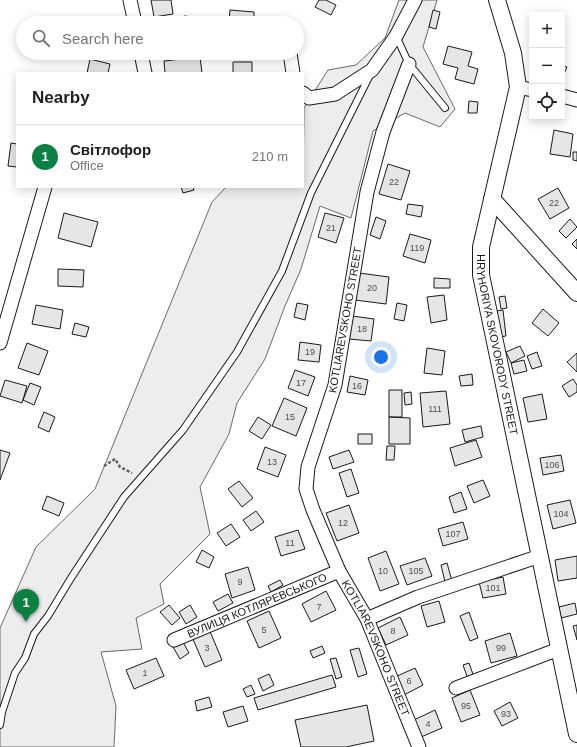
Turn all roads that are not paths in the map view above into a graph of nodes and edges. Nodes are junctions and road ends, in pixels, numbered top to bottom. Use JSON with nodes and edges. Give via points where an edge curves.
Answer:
{"nodes":[{"id":1,"x":130,"y":0,"type":"edge"},
{"id":2,"x":415,"y":0,"type":"edge"},
{"id":3,"x":497,"y":0,"type":"edge"},
{"id":4,"x":133,"y":16,"type":"edge"},
{"id":5,"x":396,"y":36,"type":"junction"},
{"id":6,"x":142,"y":60,"type":"edge"},
{"id":7,"x":291,"y":60,"type":"edge"},
{"id":8,"x":409,"y":64,"type":"junction"},
{"id":9,"x":372,"y":70,"type":"junction"},
{"id":10,"x":145,"y":72,"type":"edge"},
{"id":11,"x":293,"y":72,"type":"edge"},
{"id":12,"x":525,"y":88,"type":"edge"},
{"id":13,"x":304,"y":94,"type":"edge"},
{"id":14,"x":565,"y":97,"type":"edge"},
{"id":15,"x":577,"y":100,"type":"edge"},
{"id":16,"x":445,"y":108,"type":"dead end"},
{"id":17,"x":45,"y":188,"type":"edge"},
{"id":18,"x":492,"y":200,"type":"junction"},
{"id":19,"x":577,"y":293,"type":"edge"},
{"id":20,"x":0,"y":343,"type":"edge"},
{"id":21,"x":540,"y":556,"type":"junction"},
{"id":22,"x":339,"y":571,"type":"junction"},
{"id":23,"x":366,"y":619,"type":"junction"},
{"id":24,"x":174,"y":640,"type":"dead end"},
{"id":25,"x":559,"y":649,"type":"junction"},
{"id":26,"x":456,"y":688,"type":"dead end"},
{"id":27,"x":1,"y":712,"type":"edge"},
{"id":28,"x":0,"y":726,"type":"edge"},
{"id":29,"x":577,"y":734,"type":"edge"},
{"id":30,"x":419,"y":747,"type":"edge"}],
"edges":[{"from":1,"to":4,"type":"street"},
{"from":2,"to":5,"type":"street"},
{"from":3,"to":12,"type":"street"},
{"from":5,"to":8,"type":"lane"},
{"from":5,"to":9,"type":"street"},
{"from":6,"to":10,"type":"street"},
{"from":7,"to":11,"type":"street"},
{"from":8,"to":16,"type":"lane"},
{"from":8,"to":22,"type":"street","name":"KOTLIAREVSKOHO STREET","via":[[383,132],[367,192],[335,384],[308,468],[306,489]]},
{"from":9,"to":13,"type":"street","via":[[335,94],[309,98]]},
{"from":9,"to":27,"type":"lane","via":[[311,193],[282,271],[237,352],[183,430],[124,497],[34,634],[25,658],[15,673]]},
{"from":12,"to":18,"type":"street","name":"HRYHORIYA SKOVORODY STREET"},
{"from":14,"to":15,"type":"street"},
{"from":17,"to":20,"type":"street"},
{"from":18,"to":19,"type":"street"},
{"from":18,"to":21,"type":"street","name":"HRYHORIYA SKOVORODY STREET","via":[[481,247],[481,275]]},
{"from":21,"to":23,"type":"street","via":[[418,597]]},
{"from":21,"to":25,"type":"street","name":"HRYHORIYA SKOVORODY STREET"},
{"from":22,"to":23,"type":"street","name":"KOTLIAREVSKOHO STREET"},
{"from":22,"to":24,"type":"street","name":"ВУЛИЦЯ КОТЛЯРЕВСЬКОГО"},
{"from":23,"to":30,"type":"street","name":"KOTLIAREVSKOHO STREET"},
{"from":25,"to":26,"type":"street"},
{"from":25,"to":29,"type":"street","name":"HRYHORIYA SKOVORODY STREET"},
{"from":27,"to":28,"type":"lane"}]}
